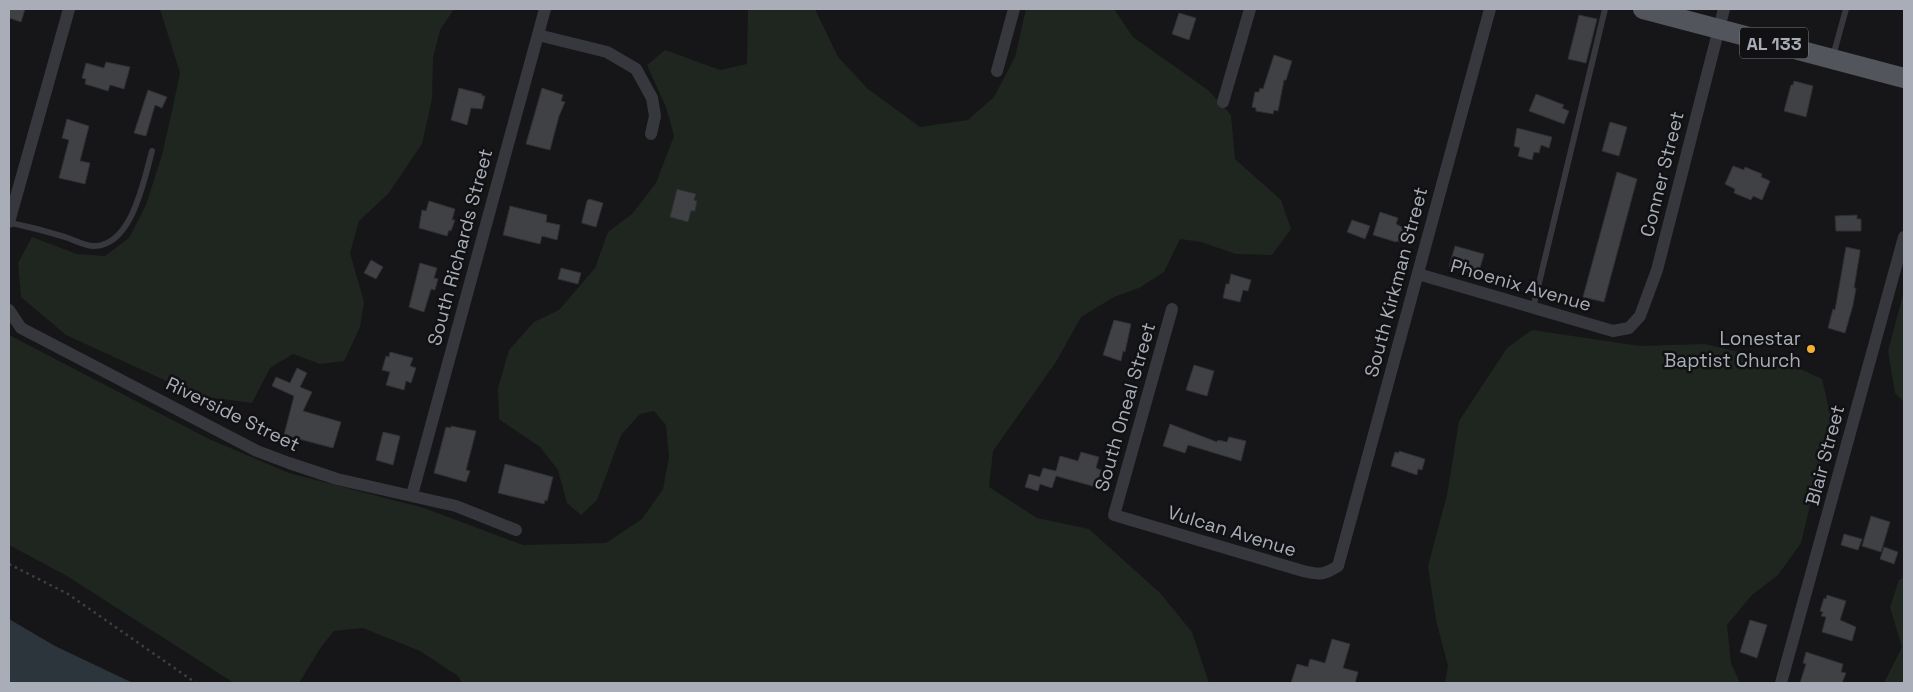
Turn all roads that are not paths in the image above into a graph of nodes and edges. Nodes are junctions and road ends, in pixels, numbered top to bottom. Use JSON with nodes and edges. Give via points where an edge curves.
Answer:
{"nodes":[{"id":1,"x":69,"y":9,"type":"edge"},
{"id":2,"x":545,"y":9,"type":"edge"},
{"id":3,"x":1014,"y":9,"type":"edge"},
{"id":4,"x":1250,"y":9,"type":"edge"},
{"id":5,"x":1490,"y":9,"type":"edge"},
{"id":6,"x":1605,"y":9,"type":"edge"},
{"id":7,"x":1643,"y":9,"type":"edge"},
{"id":8,"x":1724,"y":9,"type":"edge"},
{"id":9,"x":1846,"y":9,"type":"edge"},
{"id":10,"x":1719,"y":28,"type":"junction"},
{"id":11,"x":538,"y":35,"type":"junction"},
{"id":12,"x":1832,"y":58,"type":"junction"},
{"id":13,"x":997,"y":71,"type":"dead end"},
{"id":14,"x":1904,"y":78,"type":"edge"},
{"id":15,"x":1223,"y":102,"type":"dead end"},
{"id":16,"x":651,"y":134,"type":"dead end"},
{"id":17,"x":152,"y":151,"type":"dead end"},
{"id":18,"x":9,"y":222,"type":"edge"},
{"id":19,"x":1904,"y":237,"type":"edge"},
{"id":20,"x":1418,"y":274,"type":"junction"},
{"id":21,"x":1533,"y":308,"type":"junction"},
{"id":22,"x":1172,"y":309,"type":"dead end"},
{"id":23,"x":9,"y":310,"type":"edge"},
{"id":24,"x":1612,"y":331,"type":"joint"},
{"id":25,"x":412,"y":495,"type":"junction"},
{"id":26,"x":1114,"y":515,"type":"joint"},
{"id":27,"x":516,"y":530,"type":"dead end"},
{"id":28,"x":1338,"y":566,"type":"joint"},
{"id":29,"x":1782,"y":683,"type":"edge"}],
"edges":[{"from":1,"to":18,"type":"street"},
{"from":2,"to":11,"type":"street","name":"South Richards Street"},
{"from":3,"to":13,"type":"street"},
{"from":4,"to":15,"type":"street"},
{"from":5,"to":20,"type":"street","name":"South Kirkman Street"},
{"from":6,"to":21,"type":"lane"},
{"from":7,"to":10,"type":"main road","number":"AL 133"},
{"from":8,"to":10,"type":"street","name":"Conner Street"},
{"from":9,"to":12,"type":"lane"},
{"from":10,"to":12,"type":"main road","number":"AL 133"},
{"from":10,"to":24,"type":"street","name":"Conner Street","via":[[1657,270],[1640,316],[1629,328]]},
{"from":11,"to":16,"type":"street","via":[[607,52],[636,69],[652,98],[655,116]]},
{"from":11,"to":25,"type":"street","name":"South Richards Street"},
{"from":12,"to":14,"type":"main road","number":"AL 133"},
{"from":17,"to":18,"type":"lane","via":[[143,184],[124,228],[105,244],[93,246]]},
{"from":19,"to":29,"type":"street","name":"Blair Street"},
{"from":20,"to":21,"type":"street","name":"Phoenix Avenue"},
{"from":20,"to":28,"type":"street","name":"South Kirkman Street"},
{"from":21,"to":24,"type":"street","name":"Phoenix Avenue"},
{"from":22,"to":26,"type":"street","name":"South Oneal Street"},
{"from":23,"to":25,"type":"street","name":"Riverside Street","via":[[21,328],[258,451],[337,479]]},
{"from":25,"to":27,"type":"street","name":"Riverside Street","via":[[456,506]]},
{"from":26,"to":28,"type":"street","name":"Vulcan Avenue","via":[[1303,572],[1319,575]]}]}
